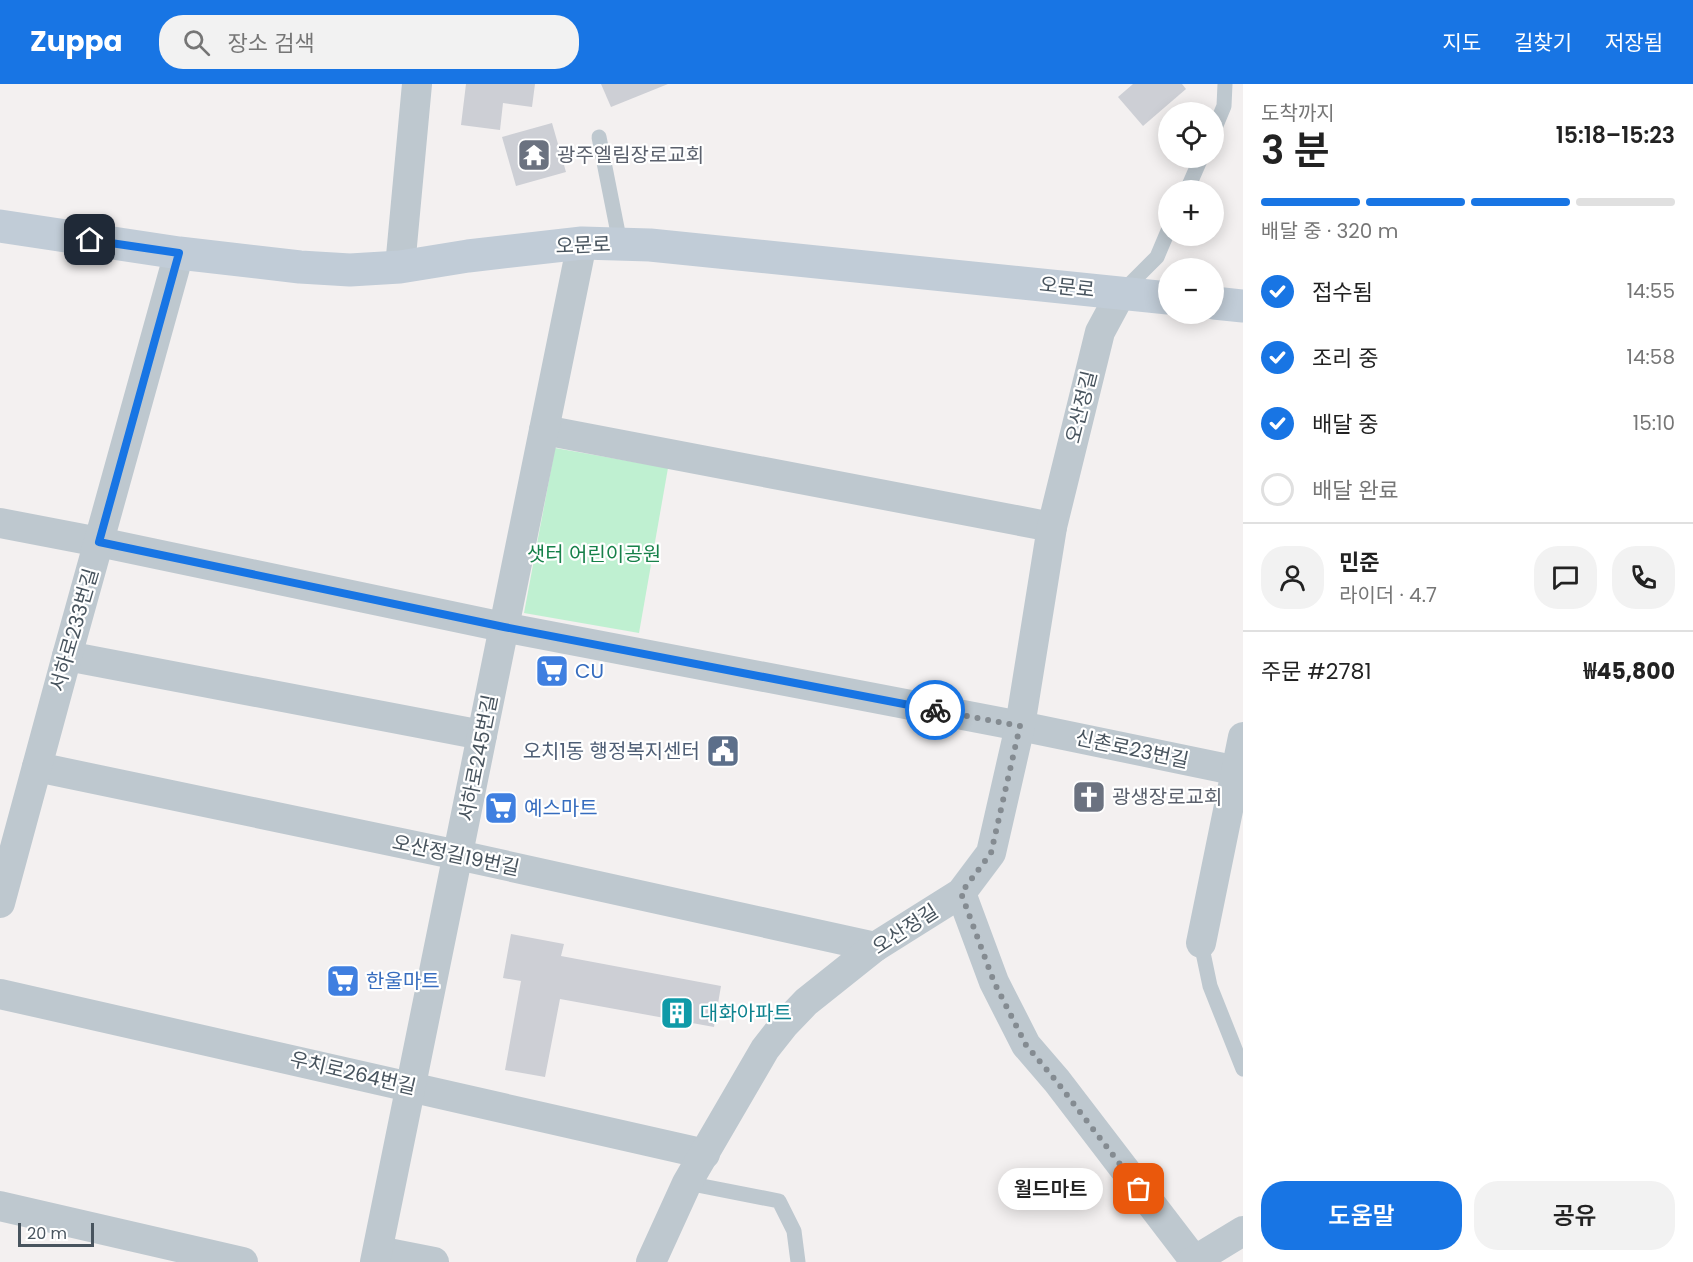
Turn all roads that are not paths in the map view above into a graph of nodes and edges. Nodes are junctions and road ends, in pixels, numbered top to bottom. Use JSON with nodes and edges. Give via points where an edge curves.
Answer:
{"nodes":[{"id":1,"x":417,"y":84,"type":"edge"},
{"id":2,"x":1225,"y":84,"type":"edge"},
{"id":3,"x":1224,"y":106,"type":"edge"},
{"id":4,"x":599,"y":137,"type":"dead end"},
{"id":5,"x":0,"y":226,"type":"edge"},
{"id":6,"x":582,"y":243,"type":"junction"},
{"id":7,"x":620,"y":243,"type":"junction"},
{"id":8,"x":1162,"y":246,"type":"edge"},
{"id":9,"x":179,"y":253,"type":"junction"},
{"id":10,"x":400,"y":267,"type":"junction"},
{"id":11,"x":1121,"y":293,"type":"junction"},
{"id":12,"x":1158,"y":297,"type":"edge"},
{"id":13,"x":1224,"y":304,"type":"edge"},
{"id":14,"x":1243,"y":306,"type":"edge"},
{"id":15,"x":544,"y":430,"type":"junction"},
{"id":16,"x":0,"y":523,"type":"edge"},
{"id":17,"x":1052,"y":527,"type":"junction"},
{"id":18,"x":99,"y":542,"type":"junction"},
{"id":19,"x":504,"y":627,"type":"junction"},
{"id":20,"x":67,"y":656,"type":"junction"},
{"id":21,"x":1020,"y":726,"type":"junction"},
{"id":22,"x":482,"y":735,"type":"junction"},
{"id":23,"x":1243,"y":737,"type":"edge"},
{"id":24,"x":37,"y":766,"type":"junction"},
{"id":25,"x":1239,"y":771,"type":"edge"},
{"id":26,"x":458,"y":855,"type":"junction"},
{"id":27,"x":961,"y":893,"type":"junction"},
{"id":28,"x":0,"y":903,"type":"edge"},
{"id":29,"x":1201,"y":943,"type":"joint"},
{"id":30,"x":875,"y":946,"type":"junction"},
{"id":31,"x":0,"y":994,"type":"edge"},
{"id":32,"x":1243,"y":1069,"type":"edge"},
{"id":33,"x":411,"y":1086,"type":"junction"},
{"id":34,"x":705,"y":1154,"type":"junction"},
{"id":35,"x":687,"y":1183,"type":"junction"},
{"id":36,"x":0,"y":1206,"type":"edge"},
{"id":37,"x":1243,"y":1231,"type":"edge"},
{"id":38,"x":376,"y":1256,"type":"edge"},
{"id":39,"x":1193,"y":1261,"type":"edge"},
{"id":40,"x":243,"y":1262,"type":"edge"},
{"id":41,"x":434,"y":1262,"type":"edge"},
{"id":42,"x":651,"y":1262,"type":"edge"},
{"id":43,"x":798,"y":1262,"type":"edge"}],
"edges":[{"from":1,"to":10,"type":"street"},
{"from":2,"to":3,"type":"lane"},
{"from":4,"to":7,"type":"lane"},
{"from":5,"to":9,"type":"street","name":"오문로"},
{"from":6,"to":7,"type":"street","name":"오문로"},
{"from":6,"to":10,"type":"street","name":"오문로"},
{"from":6,"to":15,"type":"street","name":"서하로245번길"},
{"from":7,"to":11,"type":"street","name":"오문로"},
{"from":8,"to":11,"type":"lane","via":[[1157,257]]},
{"from":9,"to":10,"type":"street","name":"오문로","via":[[340,270]]},
{"from":9,"to":18,"type":"street","name":"서하로233번길"},
{"from":11,"to":12,"type":"street","name":"오문로"},
{"from":11,"to":17,"type":"street","name":"오산정길","via":[[1100,332]]},
{"from":13,"to":14,"type":"street"},
{"from":15,"to":17,"type":"street"},
{"from":15,"to":19,"type":"street","name":"서하로245번길"},
{"from":16,"to":18,"type":"street","name":"신촌로23번길"},
{"from":17,"to":21,"type":"street","name":"오산정길"},
{"from":18,"to":19,"type":"street","name":"신촌로23번길"},
{"from":18,"to":20,"type":"street","name":"서하로233번길"},
{"from":19,"to":21,"type":"street","name":"신촌로23번길"},
{"from":19,"to":22,"type":"street","name":"서하로245번길"},
{"from":20,"to":22,"type":"street"},
{"from":20,"to":24,"type":"street","name":"서하로233번길"},
{"from":21,"to":25,"type":"street","name":"신촌로23번길"},
{"from":21,"to":27,"type":"street","name":"오산정길","via":[[991,853]]},
{"from":22,"to":26,"type":"street","name":"서하로245번길"},
{"from":23,"to":25,"type":"street"},
{"from":24,"to":26,"type":"street","name":"오산정길19번길"},
{"from":24,"to":28,"type":"street","name":"서하로233번길"},
{"from":25,"to":29,"type":"street"},
{"from":26,"to":30,"type":"street","name":"오산정길19번길"},
{"from":26,"to":33,"type":"street","name":"서하로245번길"},
{"from":27,"to":30,"type":"street","name":"오산정길"},
{"from":27,"to":39,"type":"street","via":[[994,982],[1026,1045]]},
{"from":29,"to":32,"type":"lane","via":[[1210,986]]},
{"from":30,"to":34,"type":"street","name":"오산정길","via":[[784,1025],[765,1049]]},
{"from":31,"to":33,"type":"street","name":"우치로264번길"},
{"from":33,"to":34,"type":"street","name":"우치로264번길"},
{"from":33,"to":38,"type":"street","name":"서하로245번길"},
{"from":34,"to":35,"type":"street","name":"오산정길"},
{"from":35,"to":42,"type":"street","name":"오산정길"},
{"from":35,"to":43,"type":"lane","via":[[779,1202],[794,1231]]},
{"from":36,"to":40,"type":"street"},
{"from":37,"to":39,"type":"street"},
{"from":38,"to":41,"type":"street"}]}
